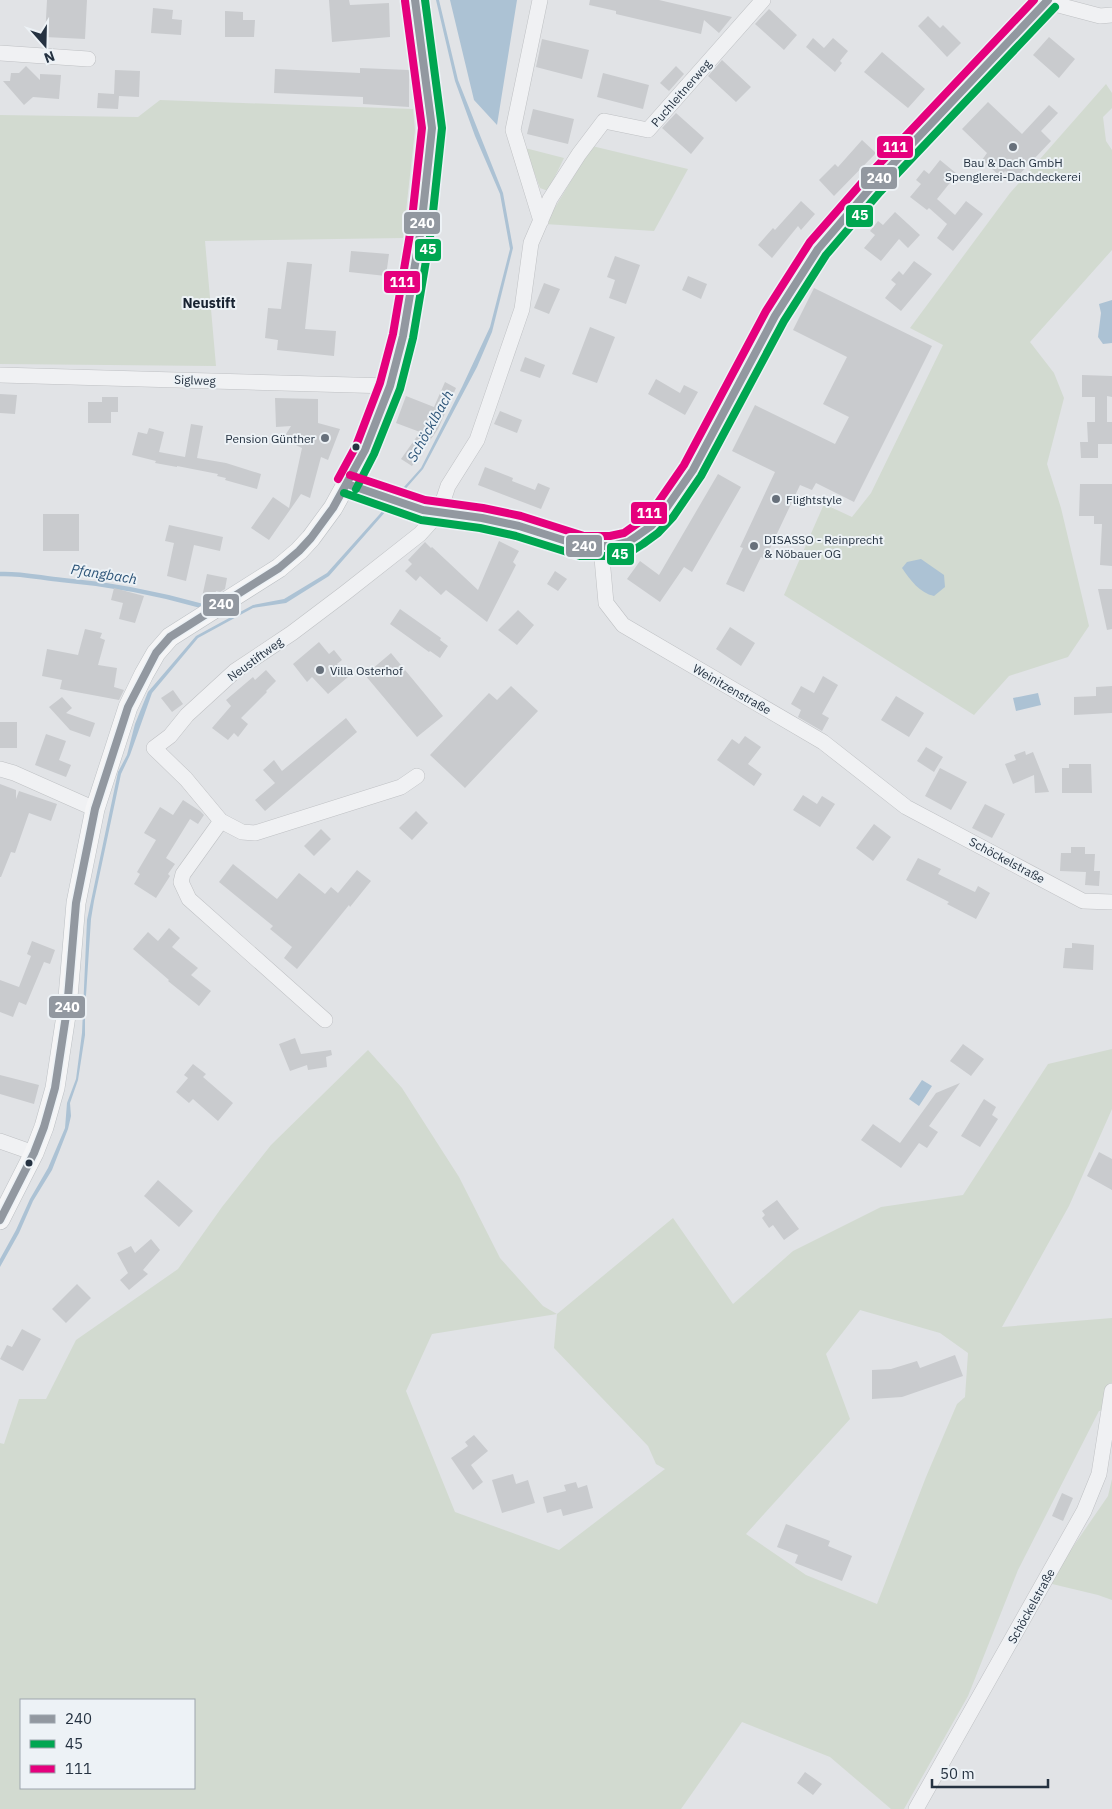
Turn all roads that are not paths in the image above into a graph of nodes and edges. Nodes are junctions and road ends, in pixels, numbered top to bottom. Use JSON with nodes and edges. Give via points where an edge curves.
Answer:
{"nodes":[{"id":1,"x":415,"y":0,"type":"edge"},
{"id":2,"x":540,"y":0,"type":"edge"},
{"id":3,"x":763,"y":0,"type":"edge"},
{"id":4,"x":1048,"y":1,"type":"edge"},
{"id":5,"x":1112,"y":15,"type":"edge"},
{"id":6,"x":0,"y":53,"type":"edge"},
{"id":7,"x":88,"y":59,"type":"dead end"},
{"id":8,"x":541,"y":221,"type":"junction"},
{"id":9,"x":0,"y":375,"type":"edge"},
{"id":10,"x":390,"y":386,"type":"junction"},
{"id":11,"x":347,"y":484,"type":"junction"},
{"id":12,"x":439,"y":513,"type":"junction"},
{"id":13,"x":601,"y":547,"type":"junction"},
{"id":14,"x":0,"y":769,"type":"edge"},
{"id":15,"x":418,"y":776,"type":"dead end"},
{"id":16,"x":906,"y":807,"type":"joint"},
{"id":17,"x":95,"y":809,"type":"junction"},
{"id":18,"x":221,"y":820,"type":"junction"},
{"id":19,"x":1112,"y":902,"type":"edge"},
{"id":20,"x":325,"y":1020,"type":"dead end"},
{"id":21,"x":0,"y":1141,"type":"edge"},
{"id":22,"x":34,"y":1153,"type":"junction"},
{"id":23,"x":0,"y":1220,"type":"edge"},
{"id":24,"x":1112,"y":1391,"type":"edge"},
{"id":25,"x":916,"y":1809,"type":"edge"}],
"edges":[{"from":1,"to":10,"type":"main road","via":[[432,128],[421,230],[403,336]]},
{"from":2,"to":8,"type":"street","via":[[513,130]]},
{"from":3,"to":8,"type":"street","name":"Puchleitnerweg","via":[[648,130],[604,122],[550,199]]},
{"from":4,"to":5,"type":"street","via":[[1100,16]]},
{"from":4,"to":13,"type":"main road","via":[[873,185],[818,249],[775,316],[693,470],[652,526],[628,542]]},
{"from":6,"to":7,"type":"street"},
{"from":8,"to":12,"type":"street","name":"Puchleitnerweg","via":[[531,243],[522,310],[477,440],[448,486]]},
{"from":9,"to":10,"type":"street","name":"Siglweg"},
{"from":10,"to":11,"type":"main road","via":[[365,450]]},
{"from":11,"to":12,"type":"main road"},
{"from":11,"to":17,"type":"main road","via":[[312,538],[299,551],[170,637],[156,653],[128,707]]},
{"from":12,"to":13,"type":"main road","via":[[482,518],[582,546]]},
{"from":12,"to":18,"type":"street","name":"Neustiftweg","via":[[420,534],[345,593],[235,671],[154,748]]},
{"from":13,"to":16,"type":"street","name":"Weinitzenstraße","via":[[606,603],[623,625],[823,742]]},
{"from":14,"to":17,"type":"street"},
{"from":15,"to":18,"type":"street","name":"Neustiftweg","via":[[401,788],[255,833],[242,832]]},
{"from":16,"to":19,"type":"street","name":"Schöckelstraße","via":[[1083,901]]},
{"from":17,"to":22,"type":"main road","via":[[76,903],[60,1056],[44,1127]]},
{"from":18,"to":20,"type":"street","via":[[183,874],[181,882],[189,899]]},
{"from":21,"to":22,"type":"street"},
{"from":22,"to":23,"type":"main road"},
{"from":24,"to":25,"type":"street","name":"Schöckelstraße","via":[[1099,1474],[1084,1511]]}]}
